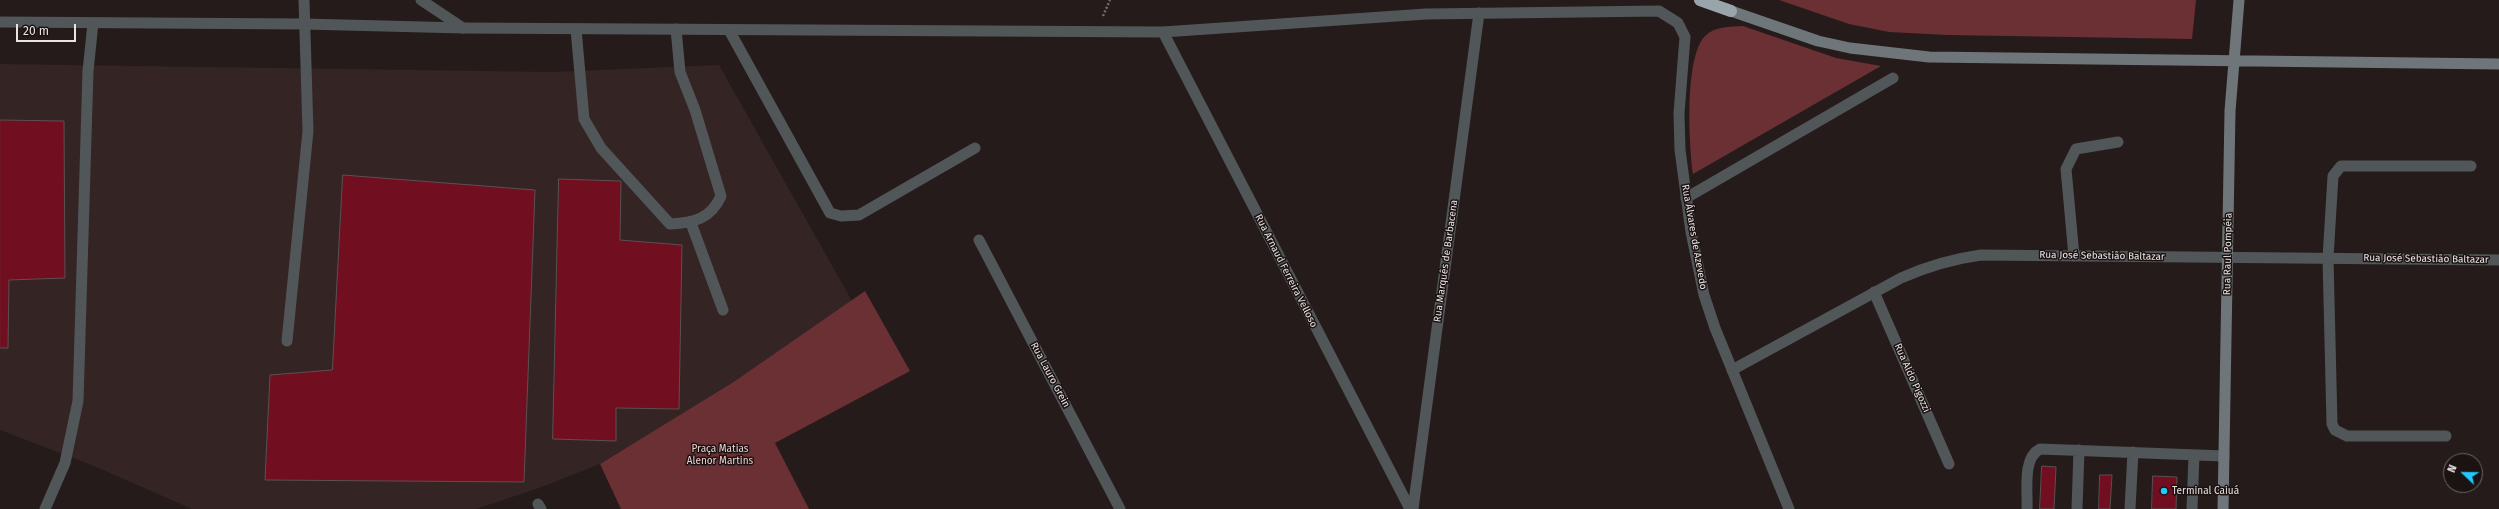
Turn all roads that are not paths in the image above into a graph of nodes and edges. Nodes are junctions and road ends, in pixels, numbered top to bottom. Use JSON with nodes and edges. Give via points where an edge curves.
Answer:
{"nodes":[{"id":1,"x":304,"y":0,"type":"edge"},
{"id":2,"x":421,"y":0,"type":"edge"},
{"id":3,"x":1700,"y":0,"type":"edge"},
{"id":4,"x":2239,"y":0,"type":"edge"},
{"id":5,"x":1731,"y":11,"type":"joint"},
{"id":6,"x":1479,"y":13,"type":"junction"},
{"id":7,"x":0,"y":22,"type":"edge"},
{"id":8,"x":93,"y":23,"type":"junction"},
{"id":9,"x":304,"y":24,"type":"junction"},
{"id":10,"x":463,"y":28,"type":"junction"},
{"id":11,"x":576,"y":29,"type":"junction"},
{"id":12,"x":676,"y":29,"type":"junction"},
{"id":13,"x":729,"y":30,"type":"junction"},
{"id":14,"x":1163,"y":32,"type":"junction"},
{"id":15,"x":2233,"y":61,"type":"junction"},
{"id":16,"x":2499,"y":64,"type":"edge"},
{"id":17,"x":1893,"y":78,"type":"dead end"},
{"id":18,"x":2118,"y":142,"type":"dead end"},
{"id":19,"x":975,"y":148,"type":"dead end"},
{"id":20,"x":2471,"y":166,"type":"dead end"},
{"id":21,"x":1686,"y":198,"type":"junction"},
{"id":22,"x":691,"y":223,"type":"junction"},
{"id":23,"x":979,"y":240,"type":"dead end"},
{"id":24,"x":2074,"y":256,"type":"junction"},
{"id":25,"x":2228,"y":258,"type":"junction"},
{"id":26,"x":2328,"y":258,"type":"junction"},
{"id":27,"x":2499,"y":260,"type":"edge"},
{"id":28,"x":1874,"y":292,"type":"junction"},
{"id":29,"x":723,"y":310,"type":"dead end"},
{"id":30,"x":287,"y":341,"type":"dead end"},
{"id":31,"x":1732,"y":370,"type":"junction"},
{"id":32,"x":2446,"y":436,"type":"dead end"},
{"id":33,"x":2079,"y":450,"type":"junction"},
{"id":34,"x":2133,"y":452,"type":"junction"},
{"id":35,"x":2194,"y":455,"type":"junction"},
{"id":36,"x":2224,"y":456,"type":"junction"},
{"id":37,"x":1949,"y":464,"type":"dead end"},
{"id":38,"x":2077,"y":502,"type":"edge"},
{"id":39,"x":45,"y":509,"type":"edge"},
{"id":40,"x":1120,"y":509,"type":"edge"},
{"id":41,"x":1410,"y":509,"type":"edge"},
{"id":42,"x":1413,"y":509,"type":"edge"},
{"id":43,"x":1789,"y":509,"type":"edge"},
{"id":44,"x":2027,"y":509,"type":"edge"},
{"id":45,"x":2130,"y":509,"type":"edge"},
{"id":46,"x":2192,"y":509,"type":"edge"},
{"id":47,"x":2223,"y":509,"type":"edge"}],
"edges":[{"from":1,"to":9,"type":"street"},
{"from":2,"to":10,"type":"street"},
{"from":3,"to":5,"type":"highway"},
{"from":4,"to":15,"type":"main road","name":"Rua Raul Pompéia"},
{"from":5,"to":15,"type":"main road","via":[[1818,41],[1883,53],[1977,59]]},
{"from":6,"to":14,"type":"street"},
{"from":6,"to":21,"type":"street","name":"Rua Álvares de Azevedo","via":[[1659,11],[1678,23],[1685,37],[1679,130]]},
{"from":6,"to":42,"type":"street","name":"Rua Marquês de Barbacena"},
{"from":7,"to":8,"type":"street"},
{"from":8,"to":9,"type":"street"},
{"from":8,"to":39,"type":"street","via":[[88,78],[78,401],[65,463]]},
{"from":9,"to":10,"type":"street"},
{"from":9,"to":30,"type":"street","via":[[308,131]]},
{"from":10,"to":11,"type":"street"},
{"from":11,"to":12,"type":"street"},
{"from":11,"to":22,"type":"street","via":[[584,119],[601,148],[670,224]]},
{"from":12,"to":13,"type":"street"},
{"from":12,"to":22,"type":"street","via":[[680,72],[721,196],[716,209]]},
{"from":13,"to":14,"type":"street"},
{"from":13,"to":19,"type":"street","via":[[830,213],[841,216],[859,215]]},
{"from":14,"to":41,"type":"street","name":"Rua Arnaud Ferreira Velloso"},
{"from":15,"to":16,"type":"main road"},
{"from":15,"to":25,"type":"main road","name":"Rua Raul Pompéia"},
{"from":17,"to":21,"type":"street"},
{"from":18,"to":24,"type":"street","via":[[2076,149],[2066,169]]},
{"from":20,"to":26,"type":"street","via":[[2340,166],[2333,176]]},
{"from":21,"to":31,"type":"street","name":"Rua Álvares de Azevedo","via":[[1704,295]]},
{"from":22,"to":29,"type":"street"},
{"from":23,"to":40,"type":"street","name":"Rua Lauro Grein"},
{"from":24,"to":25,"type":"street","name":"Rua José Sebastião Baltazar"},
{"from":24,"to":28,"type":"street","name":"Rua José Sebastião Baltazar","via":[[1981,255],[1954,259],[1928,266]]},
{"from":25,"to":26,"type":"street","name":"Rua José Sebastião Baltazar"},
{"from":25,"to":36,"type":"main road","name":"Rua Raul Pompéia"},
{"from":26,"to":27,"type":"street","name":"Rua José Sebastião Baltazar"},
{"from":26,"to":32,"type":"street","via":[[2332,424],[2335,430],[2347,436]]},
{"from":28,"to":31,"type":"street","name":"Rua José Sebastião Baltazar"},
{"from":28,"to":37,"type":"street","name":"Rua Aldo Pigozzi"},
{"from":31,"to":43,"type":"street","name":"Rua Álvares de Azevedo"},
{"from":33,"to":34,"type":"street"},
{"from":33,"to":38,"type":"street"},
{"from":33,"to":44,"type":"street","via":[[2040,449],[2033,454],[2029,466]]},
{"from":34,"to":35,"type":"street"},
{"from":34,"to":45,"type":"street"},
{"from":35,"to":36,"type":"street"},
{"from":35,"to":46,"type":"street"},
{"from":36,"to":47,"type":"main road","name":"Rua Raul Pompéia"}]}
